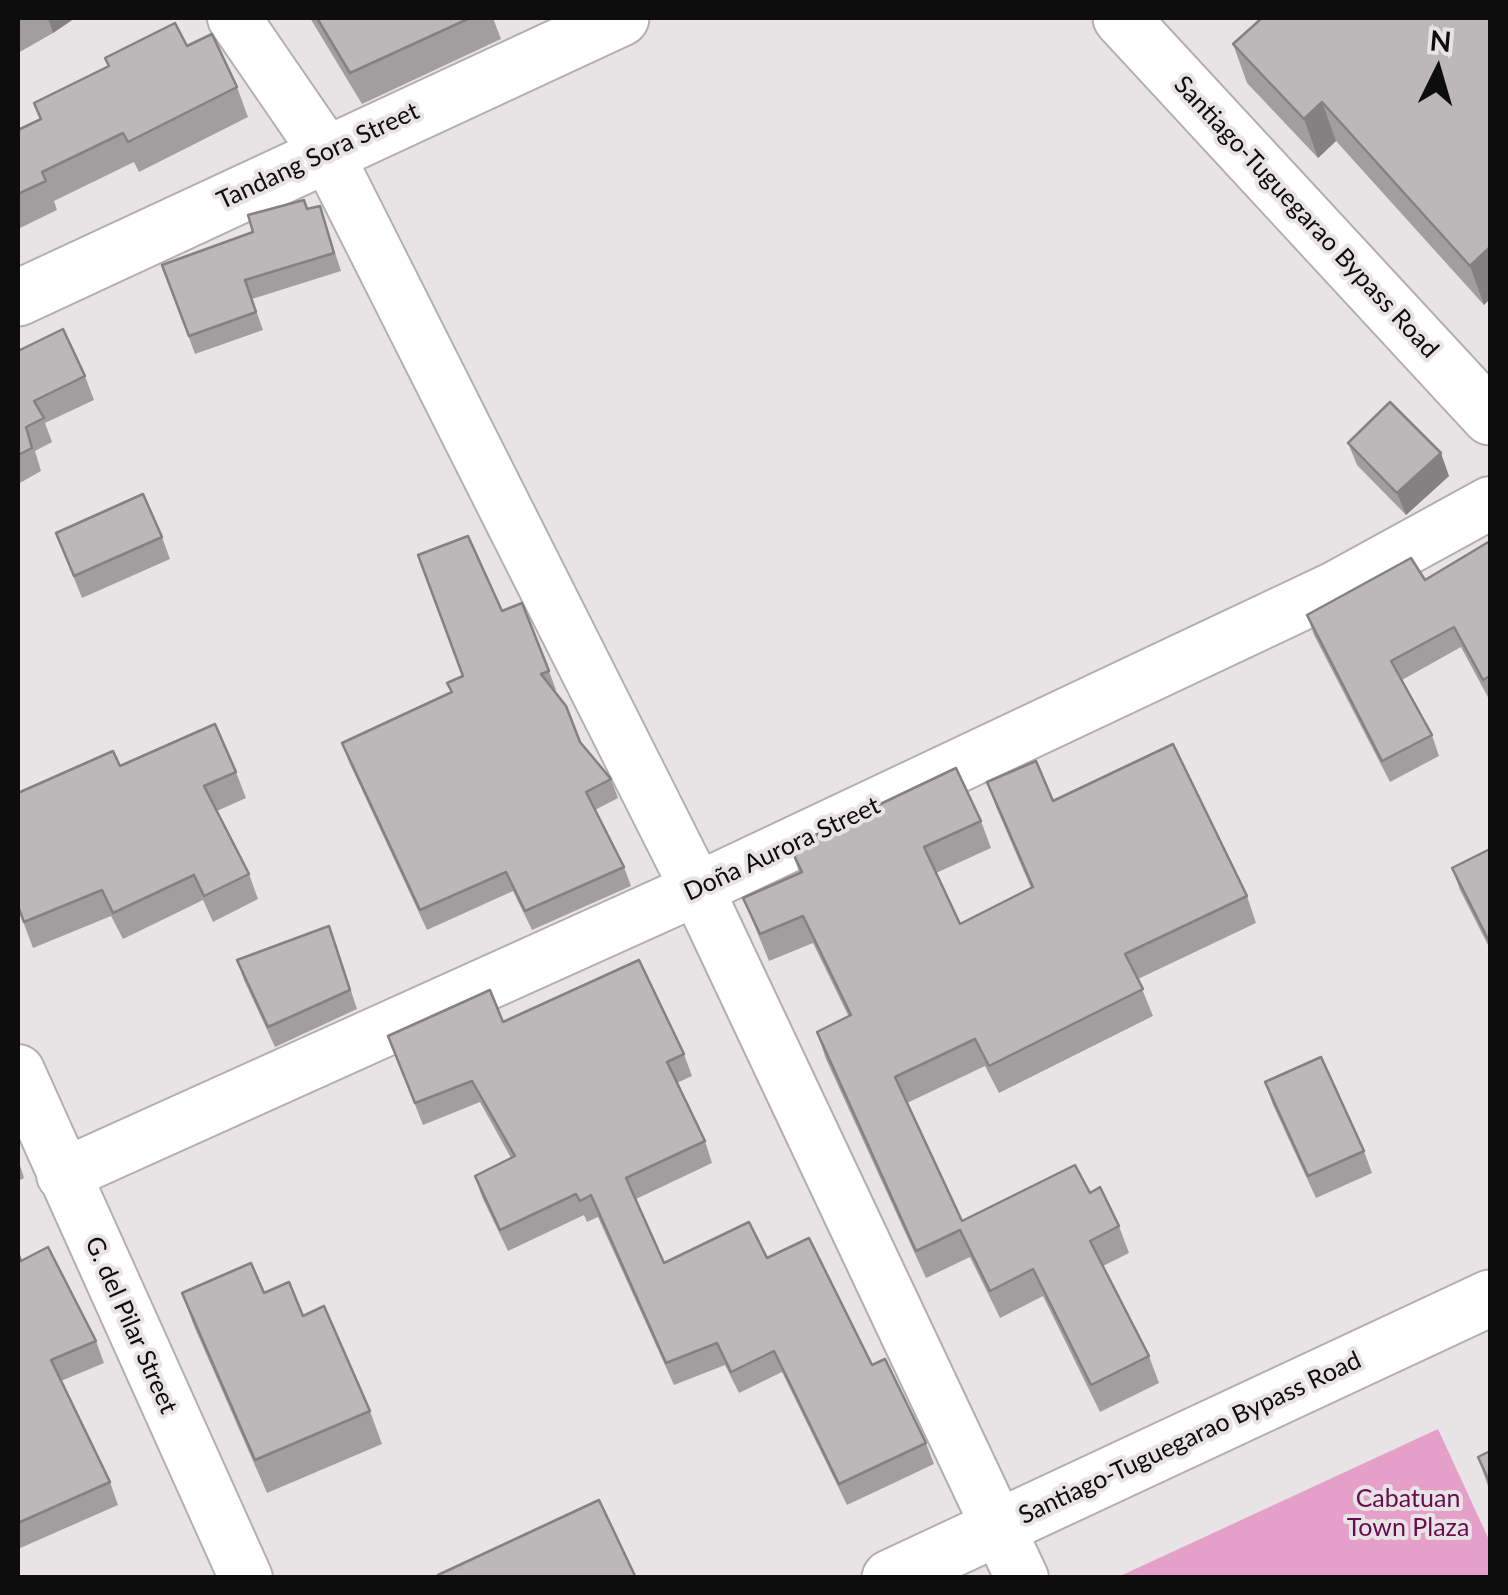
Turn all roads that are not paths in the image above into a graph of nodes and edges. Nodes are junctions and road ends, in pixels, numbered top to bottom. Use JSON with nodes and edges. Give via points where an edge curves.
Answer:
{"nodes":[{"id":1,"x":234,"y":18,"type":"edge"},
{"id":2,"x":620,"y":18,"type":"edge"},
{"id":3,"x":1121,"y":18,"type":"edge"},
{"id":4,"x":326,"y":152,"type":"junction"},
{"id":5,"x":18,"y":298,"type":"edge"},
{"id":6,"x":1490,"y":417,"type":"edge"},
{"id":7,"x":1490,"y":503,"type":"edge"},
{"id":8,"x":697,"y":889,"type":"junction"},
{"id":9,"x":18,"y":1072,"type":"edge"},
{"id":10,"x":63,"y":1174,"type":"junction"},
{"id":11,"x":1490,"y":1298,"type":"edge"},
{"id":12,"x":999,"y":1526,"type":"junction"},
{"id":13,"x":246,"y":1578,"type":"edge"},
{"id":14,"x":890,"y":1578,"type":"edge"},
{"id":15,"x":1022,"y":1578,"type":"edge"}],
"edges":[{"from":1,"to":4,"type":"street"},
{"from":2,"to":4,"type":"main road","name":"Tandang Sora Street"},
{"from":3,"to":6,"type":"main road","name":"Santiago-Tuguegarao Bypass Road"},
{"from":4,"to":5,"type":"main road","name":"Tandang Sora Street"},
{"from":4,"to":8,"type":"street"},
{"from":7,"to":8,"type":"street","name":"Doña Aurora Street","via":[[1335,588]]},
{"from":8,"to":10,"type":"street","name":"Doña Aurora Street"},
{"from":8,"to":12,"type":"street"},
{"from":9,"to":10,"type":"street","name":"G. del Pilar Street"},
{"from":10,"to":13,"type":"street","name":"G. del Pilar Street"},
{"from":11,"to":12,"type":"main road","name":"Santiago-Tuguegarao Bypass Road"},
{"from":12,"to":14,"type":"main road","name":"Santiago-Tuguegarao Bypass Road"},
{"from":12,"to":15,"type":"street"}]}
